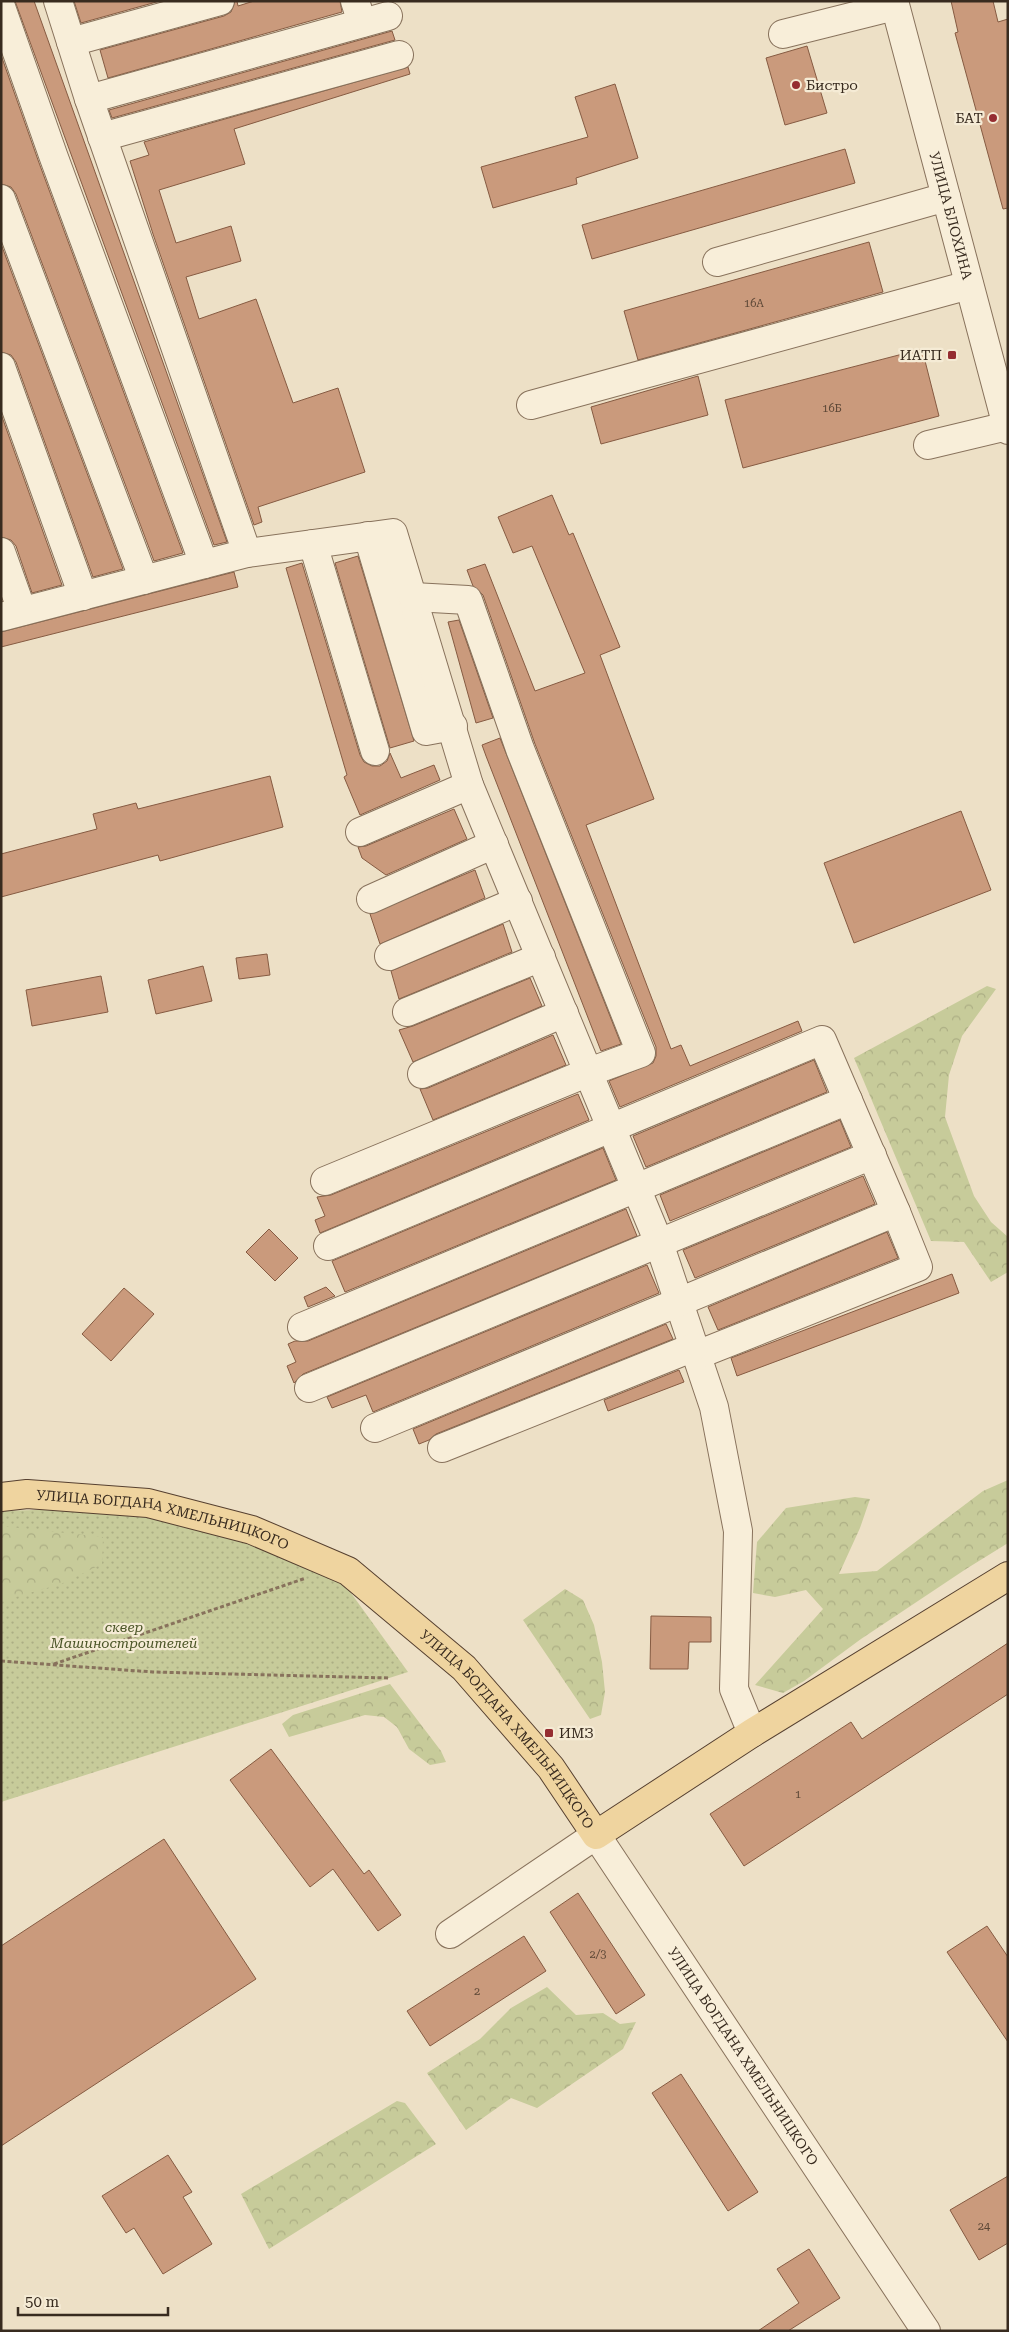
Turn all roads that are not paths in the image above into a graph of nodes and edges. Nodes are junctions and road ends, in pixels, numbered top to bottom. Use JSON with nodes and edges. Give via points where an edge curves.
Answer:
{"nodes":[{"id":1,"x":58,"y":1,"type":"edge"},
{"id":2,"x":220,"y":1,"type":"edge"},
{"id":3,"x":894,"y":4,"type":"edge"},
{"id":4,"x":1,"y":7,"type":"edge"},
{"id":5,"x":358,"y":12,"type":"edge"},
{"id":6,"x":388,"y":16,"type":"dead end"},
{"id":7,"x":782,"y":34,"type":"dead end"},
{"id":8,"x":71,"y":42,"type":"junction"},
{"id":9,"x":399,"y":55,"type":"dead end"},
{"id":10,"x":89,"y":99,"type":"junction"},
{"id":11,"x":102,"y":137,"type":"junction"},
{"id":12,"x":946,"y":197,"type":"junction"},
{"id":13,"x":1,"y":199,"type":"edge"},
{"id":14,"x":718,"y":262,"type":"dead end"},
{"id":15,"x":969,"y":284,"type":"junction"},
{"id":16,"x":1,"y":367,"type":"edge"},
{"id":17,"x":531,"y":405,"type":"dead end"},
{"id":18,"x":1007,"y":428,"type":"edge"},
{"id":19,"x":928,"y":445,"type":"dead end"},
{"id":20,"x":368,"y":536,"type":"junction"},
{"id":21,"x":313,"y":544,"type":"junction"},
{"id":22,"x":1,"y":552,"type":"edge"},
{"id":23,"x":247,"y":553,"type":"junction"},
{"id":24,"x":204,"y":564,"type":"junction"},
{"id":25,"x":144,"y":580,"type":"junction"},
{"id":26,"x":84,"y":596,"type":"junction"},
{"id":27,"x":413,"y":597,"type":"junction"},
{"id":28,"x":12,"y":614,"type":"edge"},
{"id":29,"x":453,"y":726,"type":"junction"},
{"id":30,"x":375,"y":751,"type":"dead end"},
{"id":31,"x":470,"y":784,"type":"junction"},
{"id":32,"x":360,"y":832,"type":"dead end"},
{"id":33,"x":494,"y":844,"type":"junction"},
{"id":34,"x":371,"y":899,"type":"dead end"},
{"id":35,"x":518,"y":901,"type":"junction"},
{"id":36,"x":389,"y":956,"type":"dead end"},
{"id":37,"x":541,"y":957,"type":"junction"},
{"id":38,"x":407,"y":1012,"type":"dead end"},
{"id":39,"x":564,"y":1013,"type":"junction"},
{"id":40,"x":589,"y":1072,"type":"junction"},
{"id":41,"x":422,"y":1074,"type":"dead end"},
{"id":42,"x":848,"y":1100,"type":"junction"},
{"id":43,"x":612,"y":1128,"type":"junction"},
{"id":44,"x":872,"y":1155,"type":"junction"},
{"id":45,"x":325,"y":1181,"type":"dead end"},
{"id":46,"x":637,"y":1188,"type":"junction"},
{"id":47,"x":896,"y":1212,"type":"junction"},
{"id":48,"x":659,"y":1243,"type":"junction"},
{"id":49,"x":328,"y":1246,"type":"dead end"},
{"id":50,"x":680,"y":1302,"type":"junction"},
{"id":51,"x":302,"y":1327,"type":"dead end"},
{"id":52,"x":695,"y":1351,"type":"junction"},
{"id":53,"x":309,"y":1388,"type":"dead end"},
{"id":54,"x":375,"y":1428,"type":"dead end"},
{"id":55,"x":442,"y":1448,"type":"dead end"},
{"id":56,"x":1,"y":1497,"type":"edge"},
{"id":57,"x":1008,"y":1576,"type":"edge"},
{"id":58,"x":752,"y":1733,"type":"junction"},
{"id":59,"x":596,"y":1836,"type":"junction"},
{"id":60,"x":450,"y":1934,"type":"dead end"},
{"id":61,"x":926,"y":2331,"type":"edge"}],
"edges":[{"from":1,"to":8,"type":"street"},
{"from":2,"to":8,"type":"street"},
{"from":3,"to":7,"type":"street"},
{"from":3,"to":12,"type":"street","name":"УЛИЦА БЛОХИНА"},
{"from":4,"to":24,"type":"street"},
{"from":5,"to":6,"type":"street"},
{"from":5,"to":10,"type":"street"},
{"from":8,"to":10,"type":"street"},
{"from":9,"to":11,"type":"street"},
{"from":10,"to":11,"type":"street"},
{"from":11,"to":23,"type":"street"},
{"from":12,"to":14,"type":"street"},
{"from":12,"to":15,"type":"street","name":"УЛИЦА БЛОХИНА"},
{"from":13,"to":25,"type":"street"},
{"from":15,"to":17,"type":"street"},
{"from":15,"to":18,"type":"street","name":"УЛИЦА БЛОХИНА"},
{"from":16,"to":26,"type":"street"},
{"from":18,"to":19,"type":"street"},
{"from":20,"to":21,"type":"street"},
{"from":20,"to":27,"type":"street","via":[[393,533]]},
{"from":20,"to":29,"type":"street","via":[[426,730]]},
{"from":21,"to":23,"type":"street"},
{"from":21,"to":30,"type":"street"},
{"from":22,"to":28,"type":"street"},
{"from":23,"to":24,"type":"street"},
{"from":24,"to":25,"type":"street"},
{"from":25,"to":26,"type":"street"},
{"from":26,"to":28,"type":"street"},
{"from":27,"to":29,"type":"street"},
{"from":27,"to":40,"type":"street","via":[[468,600],[520,749],[641,1053]]},
{"from":29,"to":31,"type":"street"},
{"from":31,"to":32,"type":"street"},
{"from":31,"to":33,"type":"street"},
{"from":33,"to":34,"type":"street"},
{"from":33,"to":35,"type":"street"},
{"from":35,"to":36,"type":"street"},
{"from":35,"to":37,"type":"street"},
{"from":37,"to":38,"type":"street"},
{"from":37,"to":39,"type":"street"},
{"from":39,"to":40,"type":"street"},
{"from":39,"to":41,"type":"street"},
{"from":40,"to":43,"type":"street"},
{"from":40,"to":45,"type":"street"},
{"from":42,"to":43,"type":"street","via":[[822,1040]]},
{"from":42,"to":44,"type":"street"},
{"from":42,"to":46,"type":"street"},
{"from":43,"to":46,"type":"street"},
{"from":43,"to":49,"type":"street"},
{"from":44,"to":47,"type":"street"},
{"from":44,"to":48,"type":"street"},
{"from":46,"to":48,"type":"street"},
{"from":46,"to":51,"type":"street"},
{"from":47,"to":50,"type":"street"},
{"from":47,"to":52,"type":"street","via":[[918,1267]]},
{"from":48,"to":50,"type":"street"},
{"from":48,"to":53,"type":"street"},
{"from":50,"to":52,"type":"street"},
{"from":50,"to":54,"type":"street"},
{"from":52,"to":55,"type":"street"},
{"from":52,"to":58,"type":"street","via":[[714,1407],[738,1531],[734,1689]]},
{"from":56,"to":59,"type":"main road","name":"УЛИЦА БОГДАНА ХМЕЛЬНИЦКОГО","via":[[27,1494],[148,1503],[252,1530],[348,1571],[464,1668],[551,1768]]},
{"from":57,"to":58,"type":"main road"},
{"from":58,"to":59,"type":"main road"},
{"from":59,"to":60,"type":"street"},
{"from":59,"to":61,"type":"street","name":"УЛИЦА БОГДАНА ХМЕЛЬНИЦКОГО"}]}
